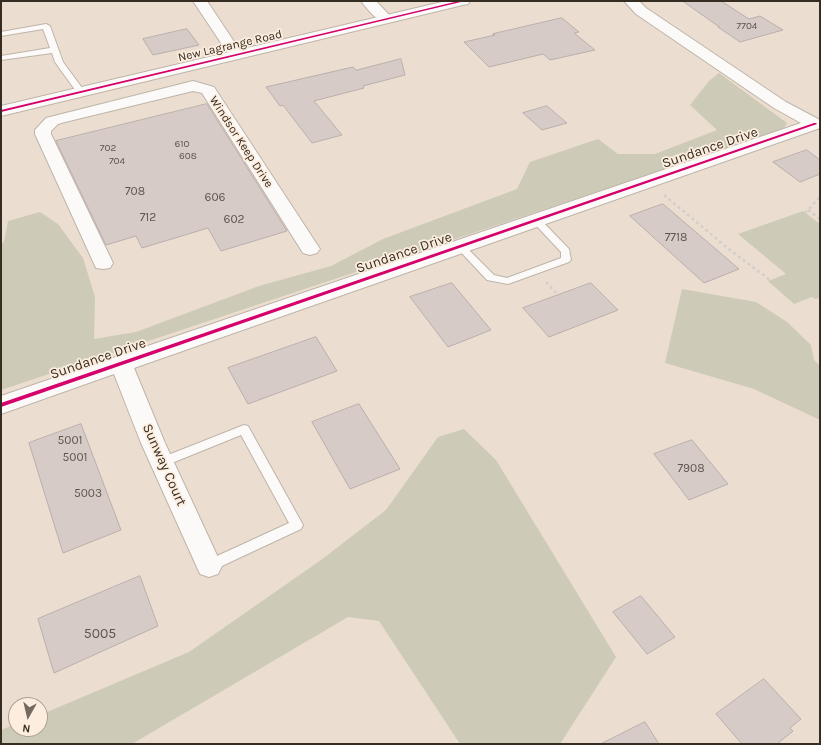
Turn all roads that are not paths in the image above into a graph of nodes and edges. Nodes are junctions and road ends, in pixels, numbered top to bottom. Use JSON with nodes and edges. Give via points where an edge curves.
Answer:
{"nodes":[{"id":1,"x":200,"y":1,"type":"edge"},
{"id":2,"x":368,"y":1,"type":"edge"},
{"id":3,"x":463,"y":1,"type":"edge"},
{"id":4,"x":631,"y":1,"type":"edge"},
{"id":5,"x":386,"y":19,"type":"junction"},
{"id":6,"x":1,"y":34,"type":"edge"},
{"id":7,"x":55,"y":50,"type":"junction"},
{"id":8,"x":236,"y":55,"type":"junction"},
{"id":9,"x":1,"y":58,"type":"edge"},
{"id":10,"x":84,"y":91,"type":"junction"},
{"id":11,"x":97,"y":108,"type":"junction"},
{"id":12,"x":1,"y":110,"type":"edge"},
{"id":13,"x":536,"y":220,"type":"junction"},
{"id":14,"x":460,"y":246,"type":"junction"},
{"id":15,"x":310,"y":249,"type":"dead end"},
{"id":16,"x":103,"y":263,"type":"dead end"},
{"id":17,"x":121,"y":363,"type":"junction"},
{"id":18,"x":1,"y":405,"type":"edge"},
{"id":19,"x":162,"y":462,"type":"junction"},
{"id":20,"x":209,"y":566,"type":"joint"}],
"edges":[{"from":1,"to":8,"type":"street"},
{"from":2,"to":5,"type":"street"},
{"from":3,"to":5,"type":"street","name":"New Lagrange Road"},
{"from":4,"to":13,"type":"street","name":"Sundance Drive","via":[[641,11],[780,105],[815,124]]},
{"from":5,"to":8,"type":"street","name":"New Lagrange Road"},
{"from":6,"to":7,"type":"lane","via":[[46,26]]},
{"from":7,"to":9,"type":"lane"},
{"from":7,"to":10,"type":"lane","via":[[59,62]]},
{"from":8,"to":10,"type":"street","name":"New Lagrange Road"},
{"from":10,"to":11,"type":"street"},
{"from":10,"to":12,"type":"street","name":"New Lagrange Road"},
{"from":11,"to":15,"type":"street","name":"Windsor Keep Drive","via":[[184,87],[208,90]]},
{"from":11,"to":16,"type":"street","name":"Windsor Keep Drive","via":[[52,121],[46,126],[43,134]]},
{"from":13,"to":14,"type":"street","name":"Sundance Drive"},
{"from":13,"to":14,"type":"lane","via":[[566,251],[566,260],[508,281],[491,278]]},
{"from":14,"to":17,"type":"street","name":"Sundance Drive"},
{"from":17,"to":18,"type":"street","name":"Sundance Drive"},
{"from":17,"to":19,"type":"street","name":"Sunway Court"},
{"from":19,"to":20,"type":"street","name":"Sunway Court"},
{"from":19,"to":20,"type":"lane","via":[[244,429],[297,526]]}]}
